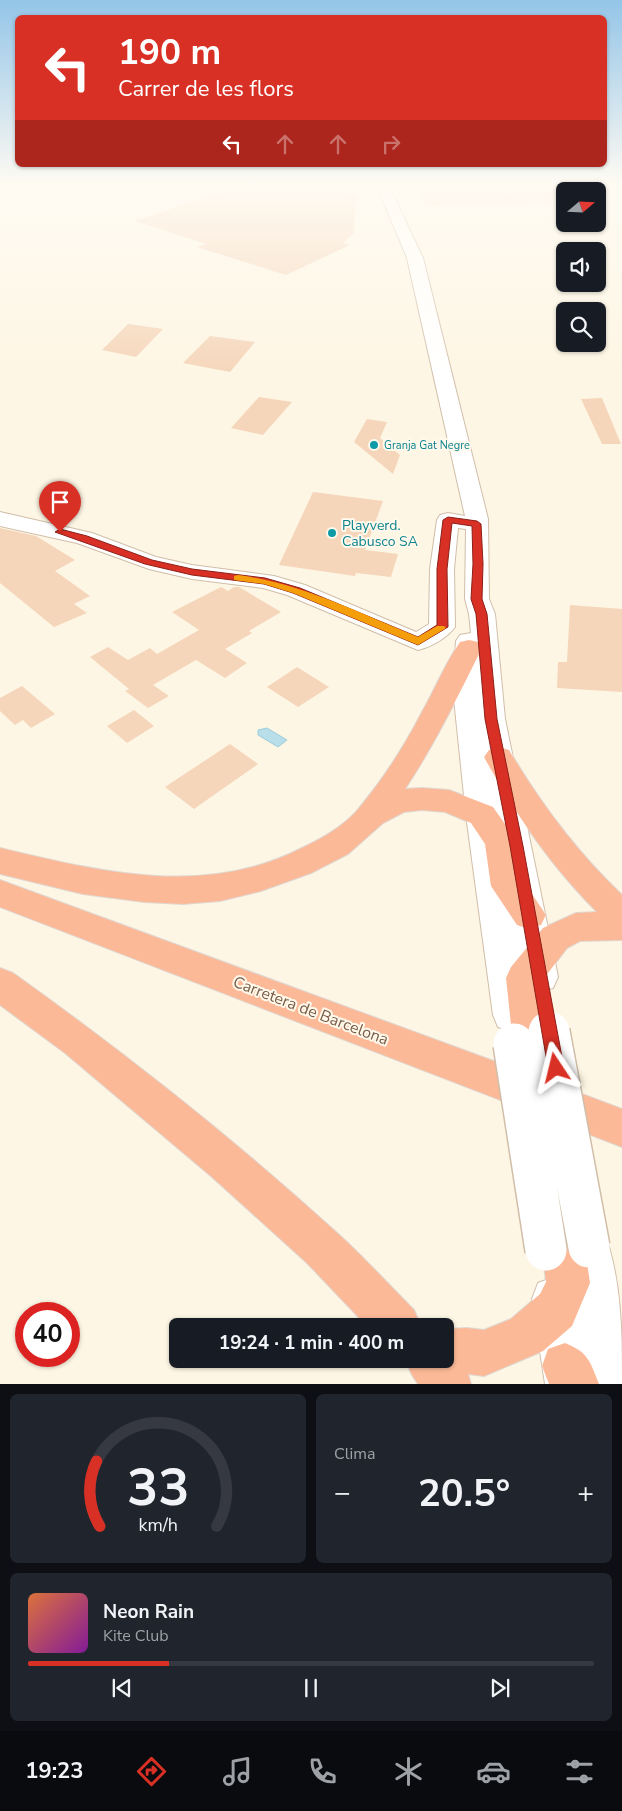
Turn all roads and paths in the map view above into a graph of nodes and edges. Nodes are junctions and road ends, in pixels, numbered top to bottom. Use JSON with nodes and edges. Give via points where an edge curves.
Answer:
{"nodes":[{"id":1,"x":411,"y":249,"type":"edge"},
{"id":2,"x":0,"y":519,"type":"edge"},
{"id":3,"x":477,"y":524,"type":"junction"},
{"id":4,"x":477,"y":599,"type":"junction"},
{"id":5,"x":469,"y":648,"type":"junction"},
{"id":6,"x":499,"y":757,"type":"junction"},
{"id":7,"x":372,"y":815,"type":"junction"},
{"id":8,"x":482,"y":815,"type":"junction"},
{"id":9,"x":0,"y":861,"type":"edge"},
{"id":10,"x":0,"y":894,"type":"edge"},
{"id":11,"x":529,"y":915,"type":"junction"},
{"id":12,"x":622,"y":916,"type":"edge"},
{"id":13,"x":622,"y":926,"type":"edge"},
{"id":14,"x":537,"y":960,"type":"junction"},
{"id":15,"x":0,"y":984,"type":"edge"},
{"id":16,"x":527,"y":1045,"type":"junction"},
{"id":17,"x":622,"y":1128,"type":"edge"},
{"id":18,"x":569,"y":1139,"type":"junction"},
{"id":19,"x":556,"y":1310,"type":"junction"},
{"id":20,"x":390,"y":1318,"type":"edge"},
{"id":21,"x":454,"y":1352,"type":"edge"},
{"id":22,"x":435,"y":1368,"type":"edge"},
{"id":23,"x":570,"y":1378,"type":"edge"},
{"id":24,"x":448,"y":1384,"type":"edge"},
{"id":25,"x":612,"y":1384,"type":"edge"}],
"edges":[{"from":1,"to":3,"type":"street"},
{"from":2,"to":3,"type":"street","via":[[84,538],[149,562],[192,572],[265,581],[418,642],[442,627],[442,569],[448,520]]},
{"from":3,"to":4,"type":"street"},
{"from":4,"to":5,"type":"street","via":[[471,605]]},
{"from":4,"to":6,"type":"street","via":[[482,614],[491,719]]},
{"from":5,"to":7,"type":"highway","via":[[411,757]]},
{"from":5,"to":8,"type":"street","via":[[467,689]]},
{"from":6,"to":11,"type":"street"},
{"from":6,"to":12,"type":"highway","via":[[550,838],[587,883]]},
{"from":7,"to":8,"type":"highway","via":[[393,804],[422,799],[448,801]]},
{"from":7,"to":9,"type":"highway","via":[[337,845],[300,864],[220,888],[183,891],[144,889],[83,881]]},
{"from":8,"to":11,"type":"highway","via":[[501,841],[508,886]]},
{"from":8,"to":16,"type":"street","via":[[506,966]]},
{"from":10,"to":17,"type":"highway","name":"Carretera de Barcelona"},
{"from":11,"to":14,"type":"street"},
{"from":13,"to":14,"type":"highway","via":[[576,927],[555,938]]},
{"from":14,"to":16,"type":"highway","via":[[524,978],[530,1025]]},
{"from":15,"to":20,"type":"highway","via":[[78,1041],[226,1164],[322,1248]]},
{"from":16,"to":18,"type":"street","bridge":true},
{"from":16,"to":19,"type":"street","bridge":true,"via":[[546,1250]]},
{"from":18,"to":19,"type":"highway","via":[[556,1191],[568,1283]]},
{"from":18,"to":25,"type":"street","bridge":true},
{"from":19,"to":21,"type":"highway","via":[[527,1335],[484,1353]]},
{"from":19,"to":23,"type":"street"},
{"from":22,"to":24,"type":"highway"}]}
